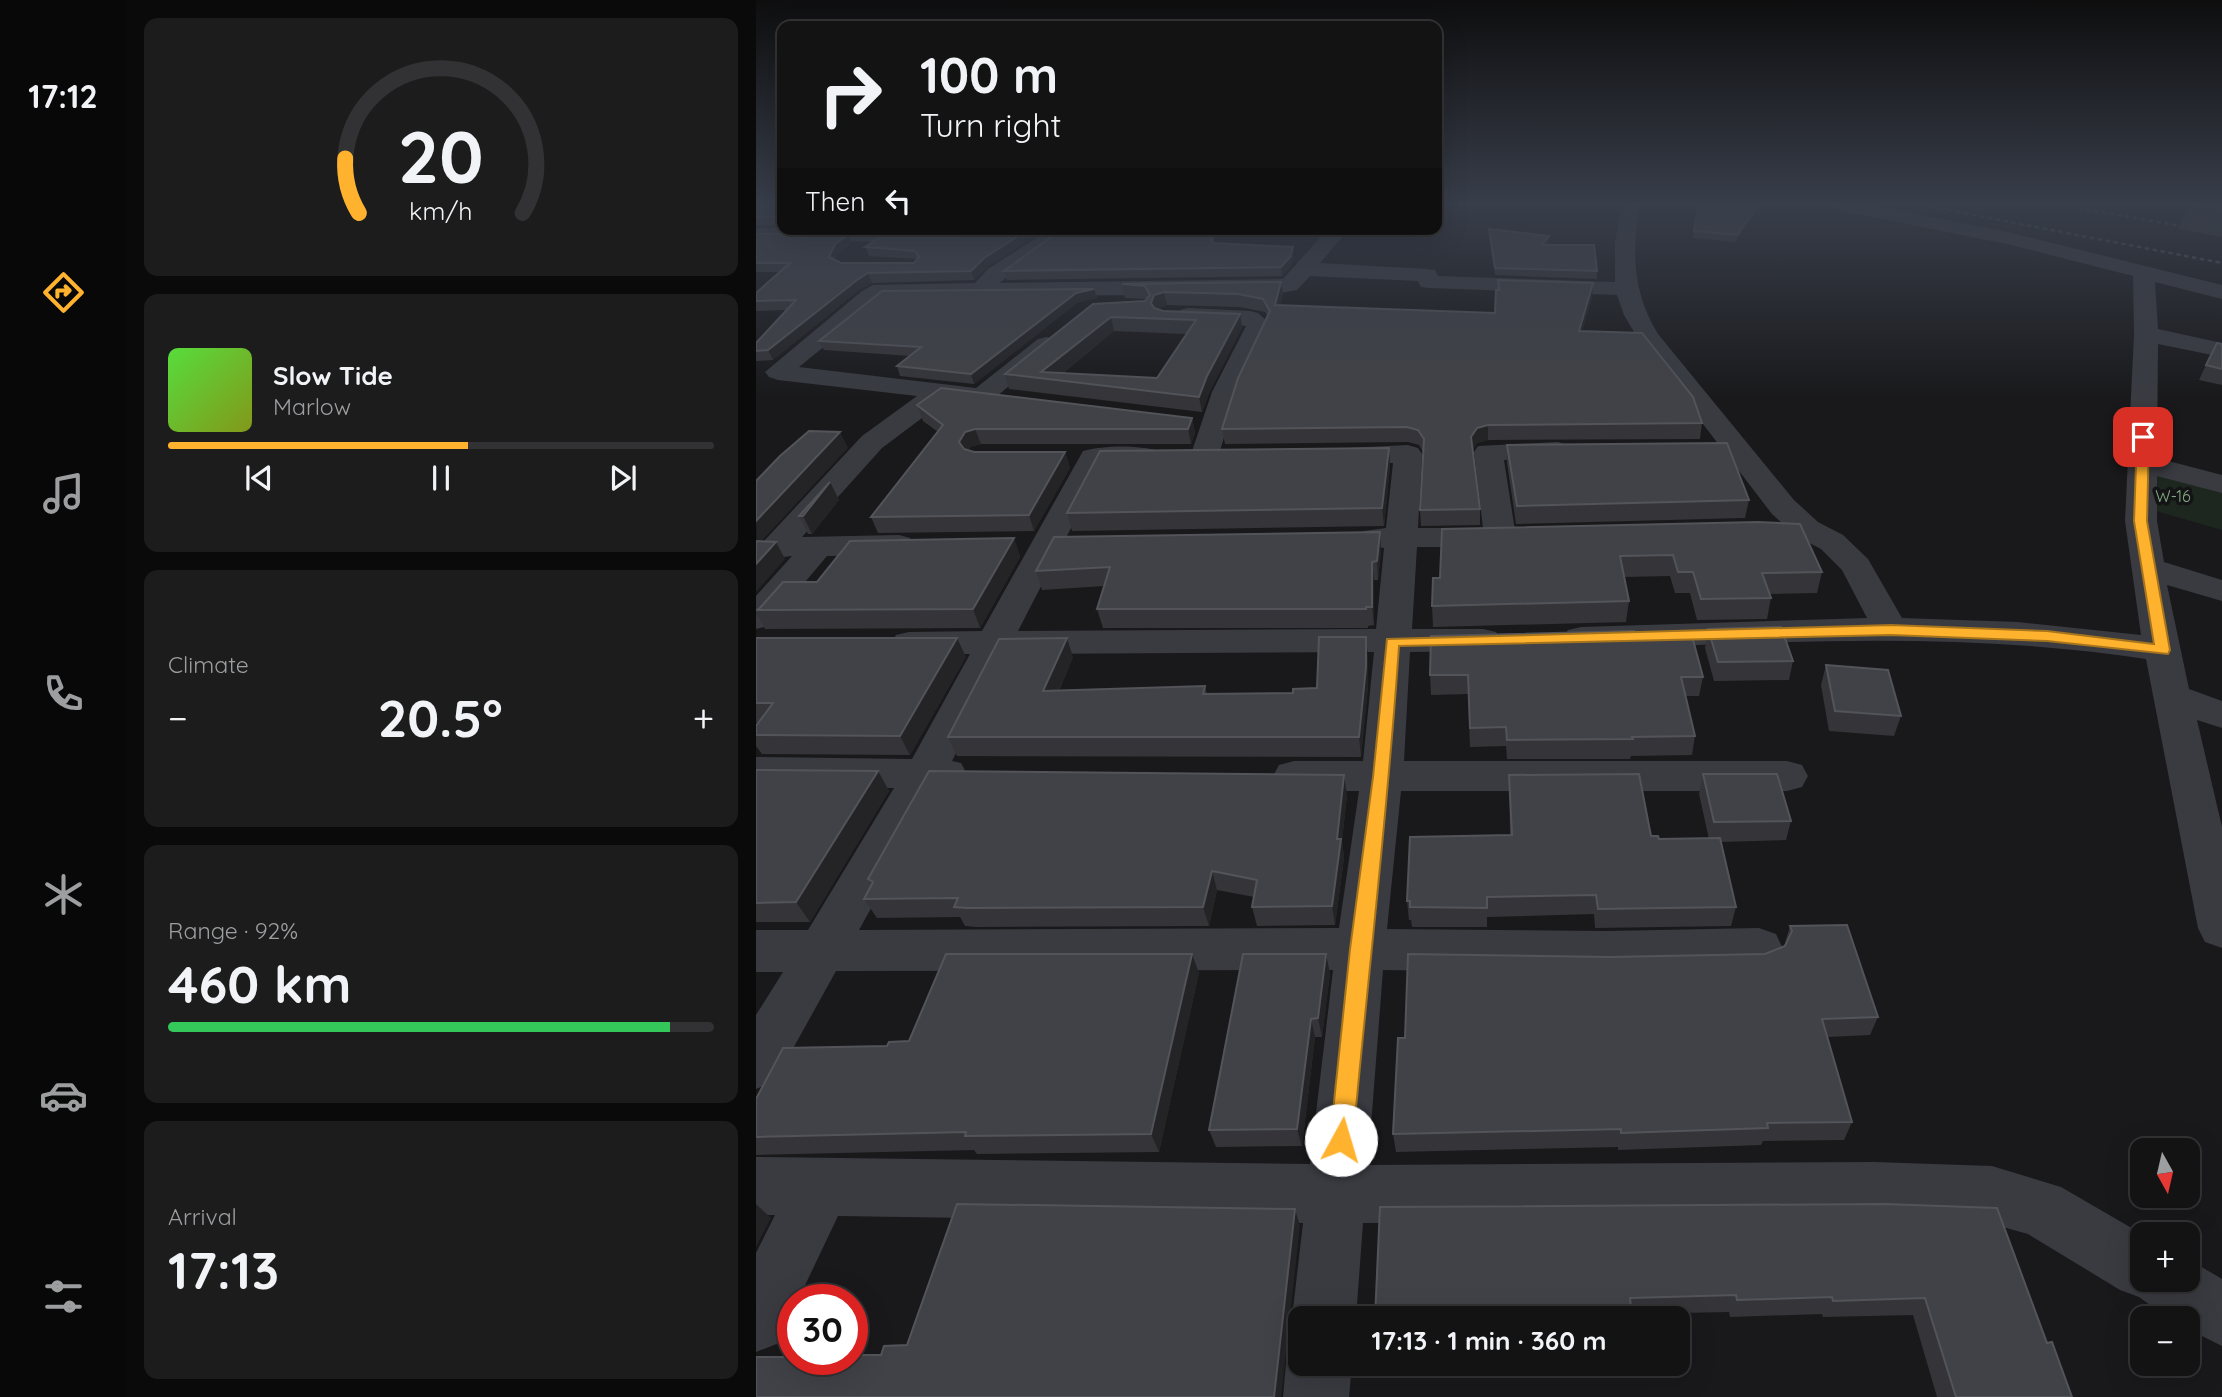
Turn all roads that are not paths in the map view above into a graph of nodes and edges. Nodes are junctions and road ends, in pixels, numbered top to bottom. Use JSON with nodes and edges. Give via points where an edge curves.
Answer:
{"nodes":[{"id":1,"x":1003,"y":269,"type":"edge"},
{"id":2,"x":1306,"y":269,"type":"edge"},
{"id":3,"x":1310,"y":269,"type":"edge"},
{"id":4,"x":1626,"y":269,"type":"edge"},
{"id":5,"x":2126,"y":269,"type":"edge"},
{"id":6,"x":2144,"y":274,"type":"junction"},
{"id":7,"x":1628,"y":289,"type":"junction"},
{"id":8,"x":981,"y":290,"type":"junction"},
{"id":9,"x":2222,"y":292,"type":"edge"},
{"id":10,"x":1144,"y":303,"type":"junction"},
{"id":11,"x":1166,"y":315,"type":"edge"},
{"id":12,"x":2146,"y":334,"type":"junction"},
{"id":13,"x":2222,"y":350,"type":"edge"},
{"id":14,"x":940,"y":392,"type":"junction"},
{"id":15,"x":981,"y":396,"type":"junction"},
{"id":16,"x":1018,"y":400,"type":"edge"},
{"id":17,"x":1204,"y":435,"type":"junction"},
{"id":18,"x":1584,"y":451,"type":"edge"},
{"id":19,"x":1300,"y":456,"type":"edge"},
{"id":20,"x":1245,"y":457,"type":"edge"},
{"id":21,"x":2142,"y":463,"type":"junction"},
{"id":22,"x":2222,"y":484,"type":"edge"},
{"id":23,"x":1807,"y":529,"type":"junction"},
{"id":24,"x":1770,"y":530,"type":"edge"},
{"id":25,"x":1401,"y":538,"type":"junction"},
{"id":26,"x":1347,"y":539,"type":"edge"},
{"id":27,"x":929,"y":545,"type":"edge"},
{"id":28,"x":818,"y":547,"type":"junction"},
{"id":29,"x":765,"y":548,"type":"edge"},
{"id":30,"x":2148,"y":568,"type":"junction"},
{"id":31,"x":2222,"y":591,"type":"edge"},
{"id":32,"x":756,"y":618,"type":"edge"},
{"id":33,"x":1891,"y":630,"type":"junction"},
{"id":34,"x":1554,"y":638,"type":"edge"},
{"id":35,"x":1514,"y":639,"type":"edge"},
{"id":36,"x":1392,"y":642,"type":"junction"},
{"id":37,"x":875,"y":643,"type":"edge"},
{"id":38,"x":995,"y":643,"type":"junction"},
{"id":39,"x":2162,"y":650,"type":"junction"},
{"id":40,"x":2173,"y":697,"type":"junction"},
{"id":41,"x":2222,"y":715,"type":"edge"},
{"id":42,"x":756,"y":772,"type":"edge"},
{"id":43,"x":925,"y":774,"type":"junction"},
{"id":44,"x":980,"y":774,"type":"edge"},
{"id":45,"x":1257,"y":776,"type":"edge"},
{"id":46,"x":1787,"y":776,"type":"dead end"},
{"id":47,"x":1382,"y":777,"type":"junction"},
{"id":48,"x":2222,"y":924,"type":"edge"},
{"id":49,"x":1360,"y":949,"type":"junction"},
{"id":50,"x":1759,"y":949,"type":"dead end"},
{"id":51,"x":756,"y":951,"type":"edge"},
{"id":52,"x":821,"y":951,"type":"junction"},
{"id":53,"x":756,"y":1064,"type":"edge"},
{"id":54,"x":756,"y":1186,"type":"edge"},
{"id":55,"x":821,"y":1187,"type":"junction"},
{"id":56,"x":1336,"y":1194,"type":"junction"},
{"id":57,"x":2130,"y":1261,"type":"edge"},
{"id":58,"x":2184,"y":1292,"type":"edge"},
{"id":59,"x":1325,"y":1306,"type":"edge"},
{"id":60,"x":2222,"y":1314,"type":"edge"},
{"id":61,"x":756,"y":1320,"type":"edge"},
{"id":62,"x":1318,"y":1376,"type":"edge"},
{"id":63,"x":1316,"y":1397,"type":"edge"}],
"edges":[{"from":1,"to":8,"type":"street"},
{"from":2,"to":10,"type":"street","via":[[1289,285]]},
{"from":3,"to":7,"type":"street","via":[[1427,275],[1429,282]]},
{"from":4,"to":7,"type":"street"},
{"from":5,"to":6,"type":"street"},
{"from":6,"to":9,"type":"street"},
{"from":6,"to":12,"type":"street"},
{"from":7,"to":23,"type":"street","via":[[1630,306],[1648,337],[1721,449]]},
{"from":8,"to":10,"type":"street"},
{"from":8,"to":14,"type":"street","via":[[881,290],[778,373]]},
{"from":10,"to":15,"type":"street","via":[[1095,306]]},
{"from":11,"to":17,"type":"street","via":[[1240,317],[1258,324]]},
{"from":12,"to":13,"type":"street"},
{"from":12,"to":21,"type":"street"},
{"from":14,"to":15,"type":"street"},
{"from":14,"to":29,"type":"street","via":[[872,442]]},
{"from":15,"to":16,"type":"street"},
{"from":17,"to":20,"type":"street"},
{"from":17,"to":38,"type":"street","via":[[1081,457],[1046,543]]},
{"from":18,"to":25,"type":"street","via":[[1488,452],[1513,537]]},
{"from":19,"to":25,"type":"street","via":[[1408,443]]},
{"from":21,"to":22,"type":"street"},
{"from":21,"to":30,"type":"street","via":[[2141,521]]},
{"from":23,"to":24,"type":"street"},
{"from":23,"to":33,"type":"street","via":[[1832,542],[1856,566]]},
{"from":25,"to":26,"type":"street"},
{"from":25,"to":36,"type":"street"},
{"from":27,"to":28,"type":"street"},
{"from":28,"to":29,"type":"street"},
{"from":28,"to":32,"type":"street"},
{"from":30,"to":31,"type":"street"},
{"from":30,"to":39,"type":"street"},
{"from":33,"to":34,"type":"street"},
{"from":33,"to":39,"type":"street","via":[[2047,636]]},
{"from":35,"to":36,"type":"street"},
{"from":36,"to":38,"type":"street"},
{"from":36,"to":47,"type":"street"},
{"from":37,"to":38,"type":"street"},
{"from":38,"to":43,"type":"street"},
{"from":39,"to":40,"type":"street"},
{"from":40,"to":41,"type":"street"},
{"from":40,"to":48,"type":"street"},
{"from":42,"to":43,"type":"street"},
{"from":43,"to":44,"type":"street"},
{"from":43,"to":52,"type":"street"},
{"from":45,"to":47,"type":"street"},
{"from":46,"to":47,"type":"street"},
{"from":47,"to":49,"type":"street"},
{"from":49,"to":50,"type":"street"},
{"from":49,"to":52,"type":"street"},
{"from":49,"to":56,"type":"street"},
{"from":51,"to":52,"type":"street"},
{"from":52,"to":53,"type":"street"},
{"from":54,"to":55,"type":"street"},
{"from":55,"to":56,"type":"street"},
{"from":55,"to":61,"type":"street"},
{"from":56,"to":57,"type":"street","via":[[1874,1191],[1992,1195],[2040,1208]]},
{"from":56,"to":59,"type":"street"},
{"from":58,"to":60,"type":"street"},
{"from":62,"to":63,"type":"street"}]}
